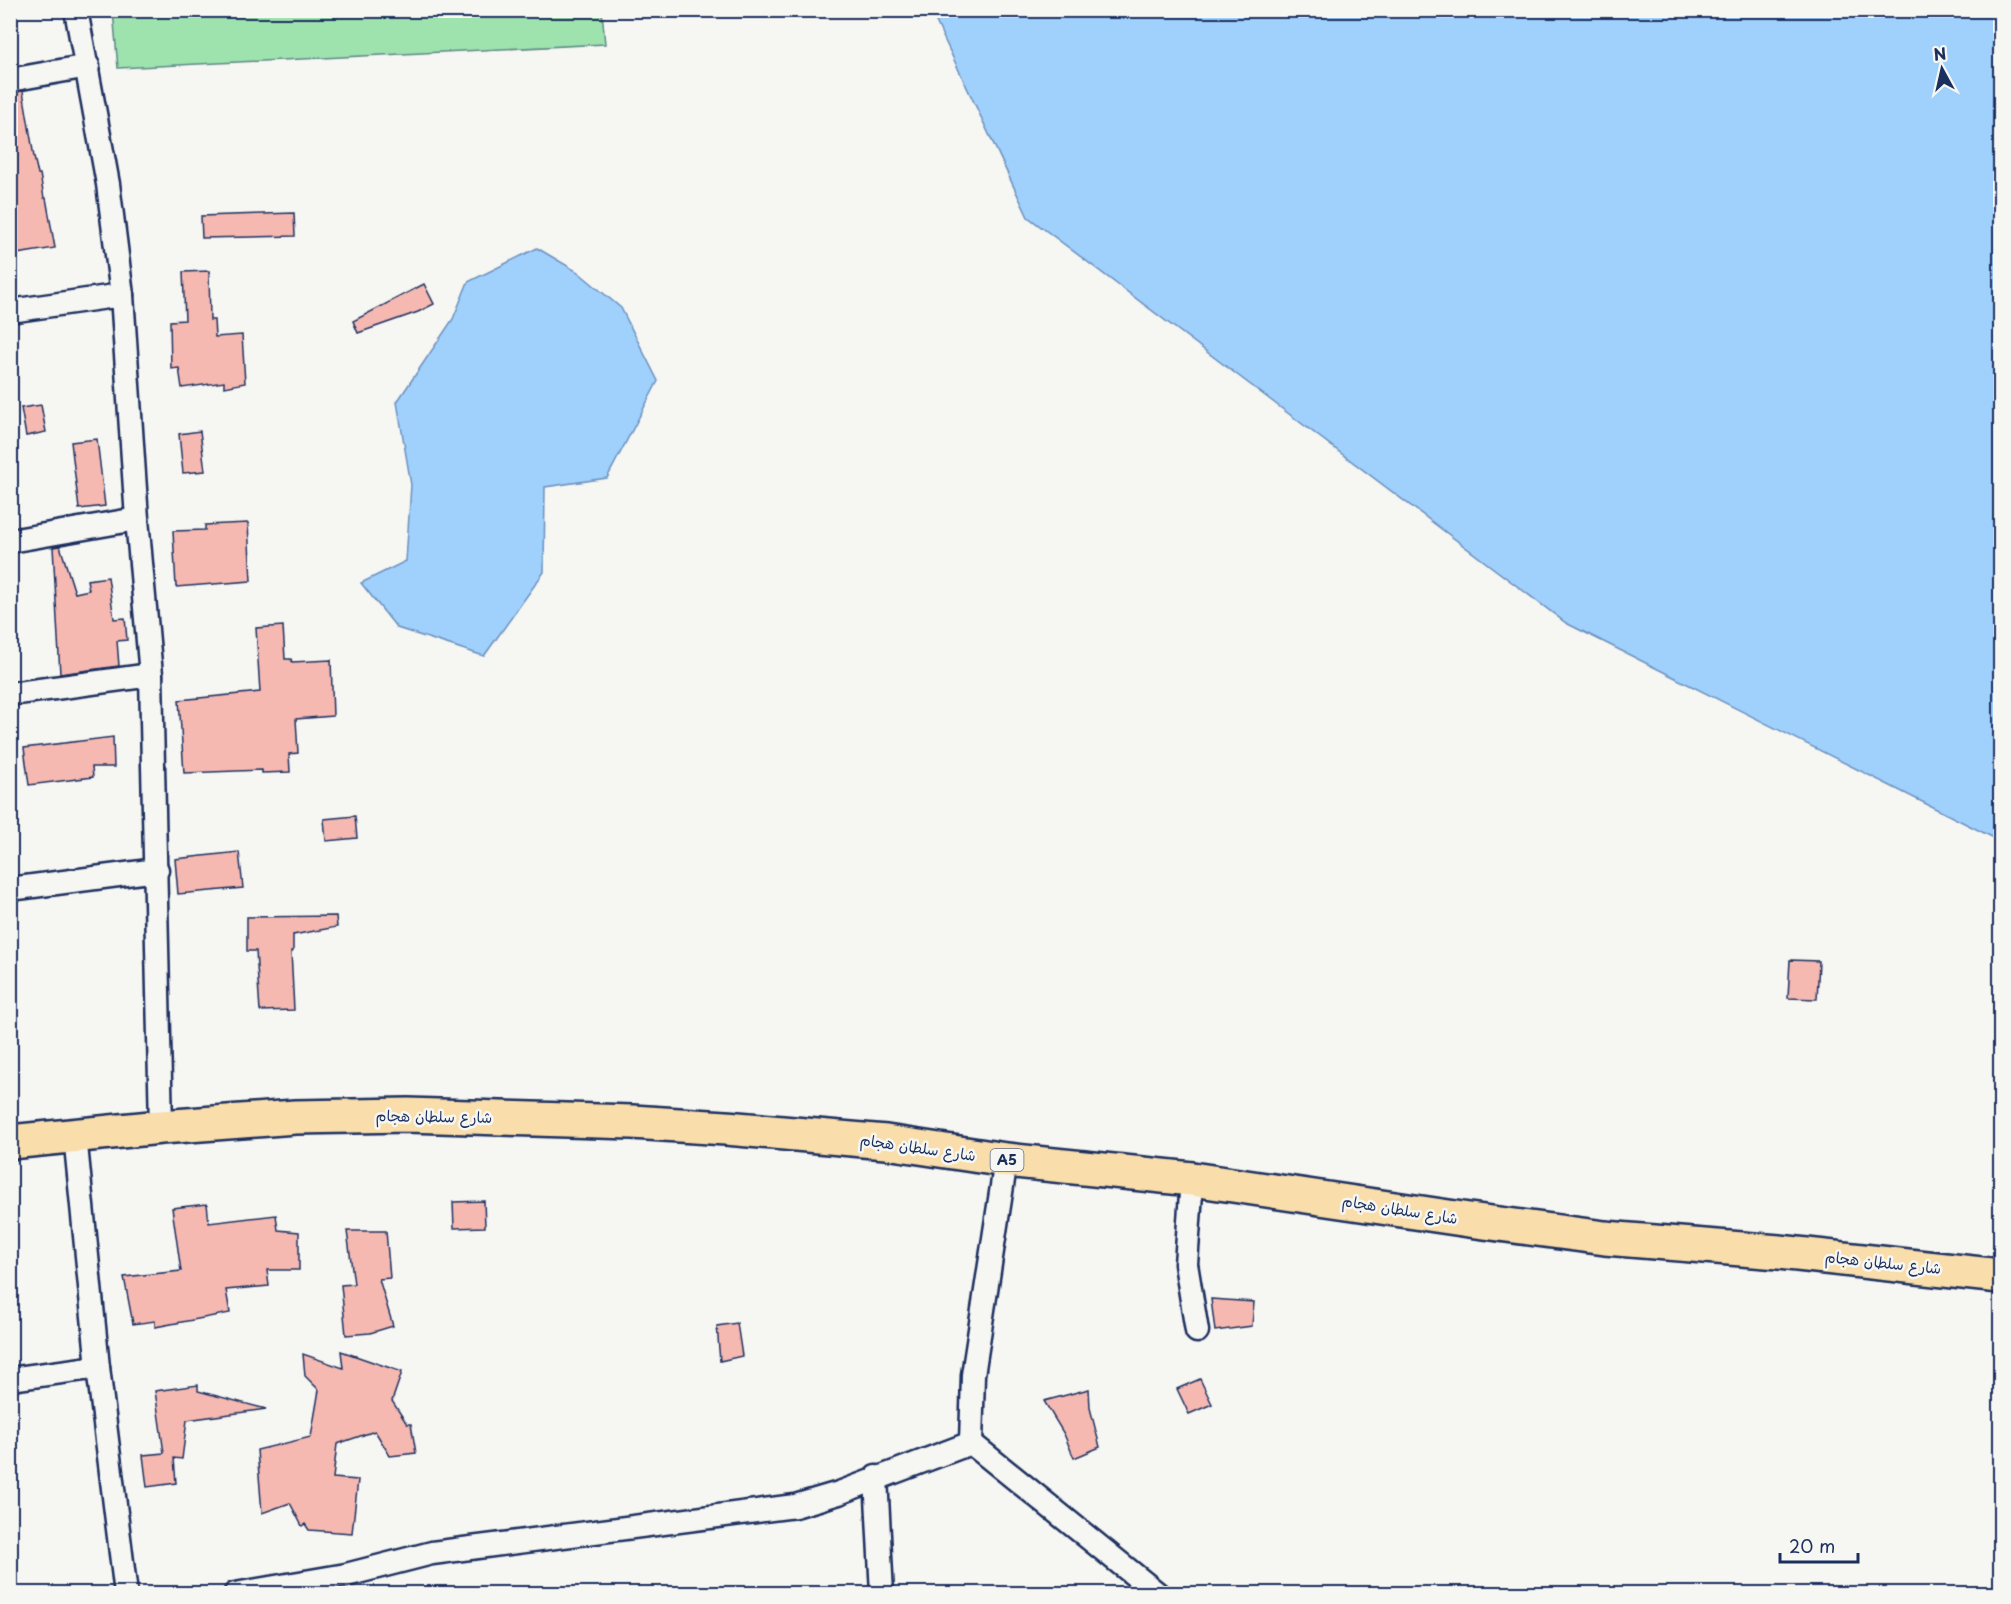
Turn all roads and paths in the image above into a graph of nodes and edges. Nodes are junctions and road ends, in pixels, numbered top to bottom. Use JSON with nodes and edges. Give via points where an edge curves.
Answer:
{"nodes":[{"id":1,"x":76,"y":10,"type":"edge"},
{"id":2,"x":88,"y":66,"type":"junction"},
{"id":3,"x":10,"y":80,"type":"edge"},
{"id":4,"x":123,"y":295,"type":"junction"},
{"id":5,"x":10,"y":311,"type":"edge"},
{"id":6,"x":137,"y":519,"type":"junction"},
{"id":7,"x":10,"y":541,"type":"edge"},
{"id":8,"x":151,"y":675,"type":"junction"},
{"id":9,"x":10,"y":694,"type":"edge"},
{"id":10,"x":157,"y":870,"type":"junction"},
{"id":11,"x":10,"y":890,"type":"edge"},
{"id":12,"x":161,"y":1127,"type":"junction"},
{"id":13,"x":75,"y":1135,"type":"junction"},
{"id":14,"x":10,"y":1142,"type":"edge"},
{"id":15,"x":1006,"y":1160,"type":"junction"},
{"id":16,"x":1192,"y":1179,"type":"junction"},
{"id":17,"x":2001,"y":1276,"type":"edge"},
{"id":18,"x":1197,"y":1331,"type":"dead end"},
{"id":19,"x":98,"y":1367,"type":"junction"},
{"id":20,"x":10,"y":1379,"type":"edge"},
{"id":21,"x":971,"y":1443,"type":"junction"},
{"id":22,"x":876,"y":1477,"type":"junction"},
{"id":23,"x":349,"y":1584,"type":"edge"},
{"id":24,"x":126,"y":1593,"type":"edge"},
{"id":25,"x":236,"y":1593,"type":"edge"},
{"id":26,"x":882,"y":1593,"type":"edge"},
{"id":27,"x":1158,"y":1593,"type":"edge"}],
"edges":[{"from":1,"to":2,"type":"street"},
{"from":2,"to":3,"type":"street"},
{"from":2,"to":4,"type":"street"},
{"from":4,"to":5,"type":"street"},
{"from":4,"to":6,"type":"street"},
{"from":6,"to":7,"type":"street"},
{"from":6,"to":8,"type":"street"},
{"from":8,"to":9,"type":"street"},
{"from":8,"to":10,"type":"street"},
{"from":10,"to":11,"type":"street"},
{"from":10,"to":12,"type":"street"},
{"from":12,"to":13,"type":"highway","name":"شارع سلطان هجام","number":"A5"},
{"from":12,"to":15,"type":"highway","name":"شارع سلطان هجام","number":"A5","via":[[295,1117],[408,1115],[632,1122],[886,1142]]},
{"from":13,"to":14,"type":"highway","name":"شارع سلطان هجام","number":"A5"},
{"from":13,"to":19,"type":"street"},
{"from":15,"to":16,"type":"highway","name":"شارع سلطان هجام","number":"A5"},
{"from":15,"to":21,"type":"street","via":[[973,1375]]},
{"from":16,"to":17,"type":"highway","name":"شارع سلطان هجام","number":"A5","via":[[1605,1238]]},
{"from":16,"to":18,"type":"street","via":[[1186,1264]]},
{"from":19,"to":20,"type":"street"},
{"from":19,"to":24,"type":"street"},
{"from":21,"to":22,"type":"street"},
{"from":21,"to":27,"type":"street"},
{"from":22,"to":23,"type":"street","via":[[795,1506],[432,1553]]},
{"from":22,"to":26,"type":"street"},
{"from":23,"to":25,"type":"street"}]}
